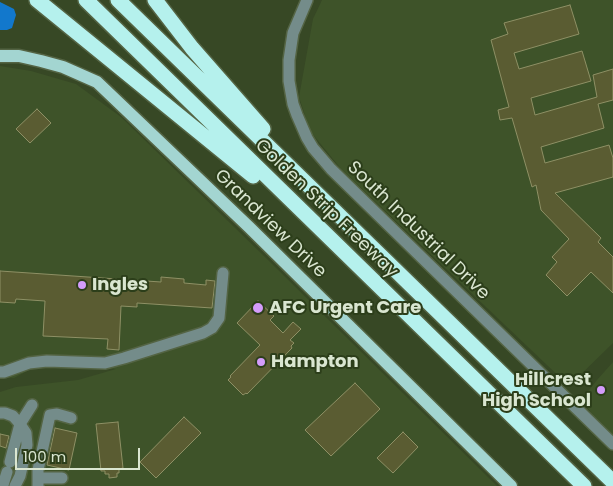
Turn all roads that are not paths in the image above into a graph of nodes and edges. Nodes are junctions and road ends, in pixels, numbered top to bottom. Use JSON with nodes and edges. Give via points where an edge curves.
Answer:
{"nodes":[{"id":1,"x":37,"y":0,"type":"edge"},
{"id":2,"x":86,"y":0,"type":"edge"},
{"id":3,"x":118,"y":0,"type":"edge"},
{"id":4,"x":155,"y":0,"type":"edge"},
{"id":5,"x":306,"y":0,"type":"edge"},
{"id":6,"x":0,"y":56,"type":"edge"},
{"id":7,"x":344,"y":220,"type":"junction"},
{"id":8,"x":326,"y":234,"type":"junction"},
{"id":9,"x":223,"y":273,"type":"dead end"},
{"id":10,"x":0,"y":372,"type":"edge"},
{"id":11,"x":32,"y":405,"type":"dead end"},
{"id":12,"x":0,"y":413,"type":"edge"},
{"id":13,"x":71,"y":418,"type":"dead end"},
{"id":14,"x":20,"y":424,"type":"junction"},
{"id":15,"x":613,"y":444,"type":"edge"},
{"id":16,"x":62,"y":478,"type":"dead end"},
{"id":17,"x":38,"y":482,"type":"edge"},
{"id":18,"x":613,"y":482,"type":"edge"},
{"id":19,"x":7,"y":485,"type":"edge"},
{"id":20,"x":511,"y":486,"type":"edge"},
{"id":21,"x":584,"y":486,"type":"edge"}],
"edges":[{"from":1,"to":8,"type":"highway"},
{"from":2,"to":8,"type":"highway","name":"Golden Strip Freeway"},
{"from":3,"to":7,"type":"highway","name":"Golden Strip Freeway"},
{"from":4,"to":7,"type":"highway","via":[[192,48]]},
{"from":5,"to":15,"type":"street","name":"South Industrial Drive","via":[[292,40],[289,81],[296,115],[313,148]]},
{"from":6,"to":20,"type":"main road","name":"Grandview Drive","via":[[41,61],[98,82]]},
{"from":7,"to":18,"type":"highway","name":"Golden Strip Freeway"},
{"from":8,"to":21,"type":"highway","name":"Golden Strip Freeway"},
{"from":9,"to":10,"type":"street","via":[[219,318],[212,328],[203,333],[105,363],[47,361]]},
{"from":11,"to":14,"type":"street"},
{"from":12,"to":14,"type":"street","via":[[13,416]]},
{"from":13,"to":17,"type":"street","via":[[50,415]]},
{"from":14,"to":19,"type":"street","via":[[8,467]]},
{"from":14,"to":19,"type":"street","via":[[26,433],[26,445],[20,476]]},
{"from":16,"to":17,"type":"street"}]}
